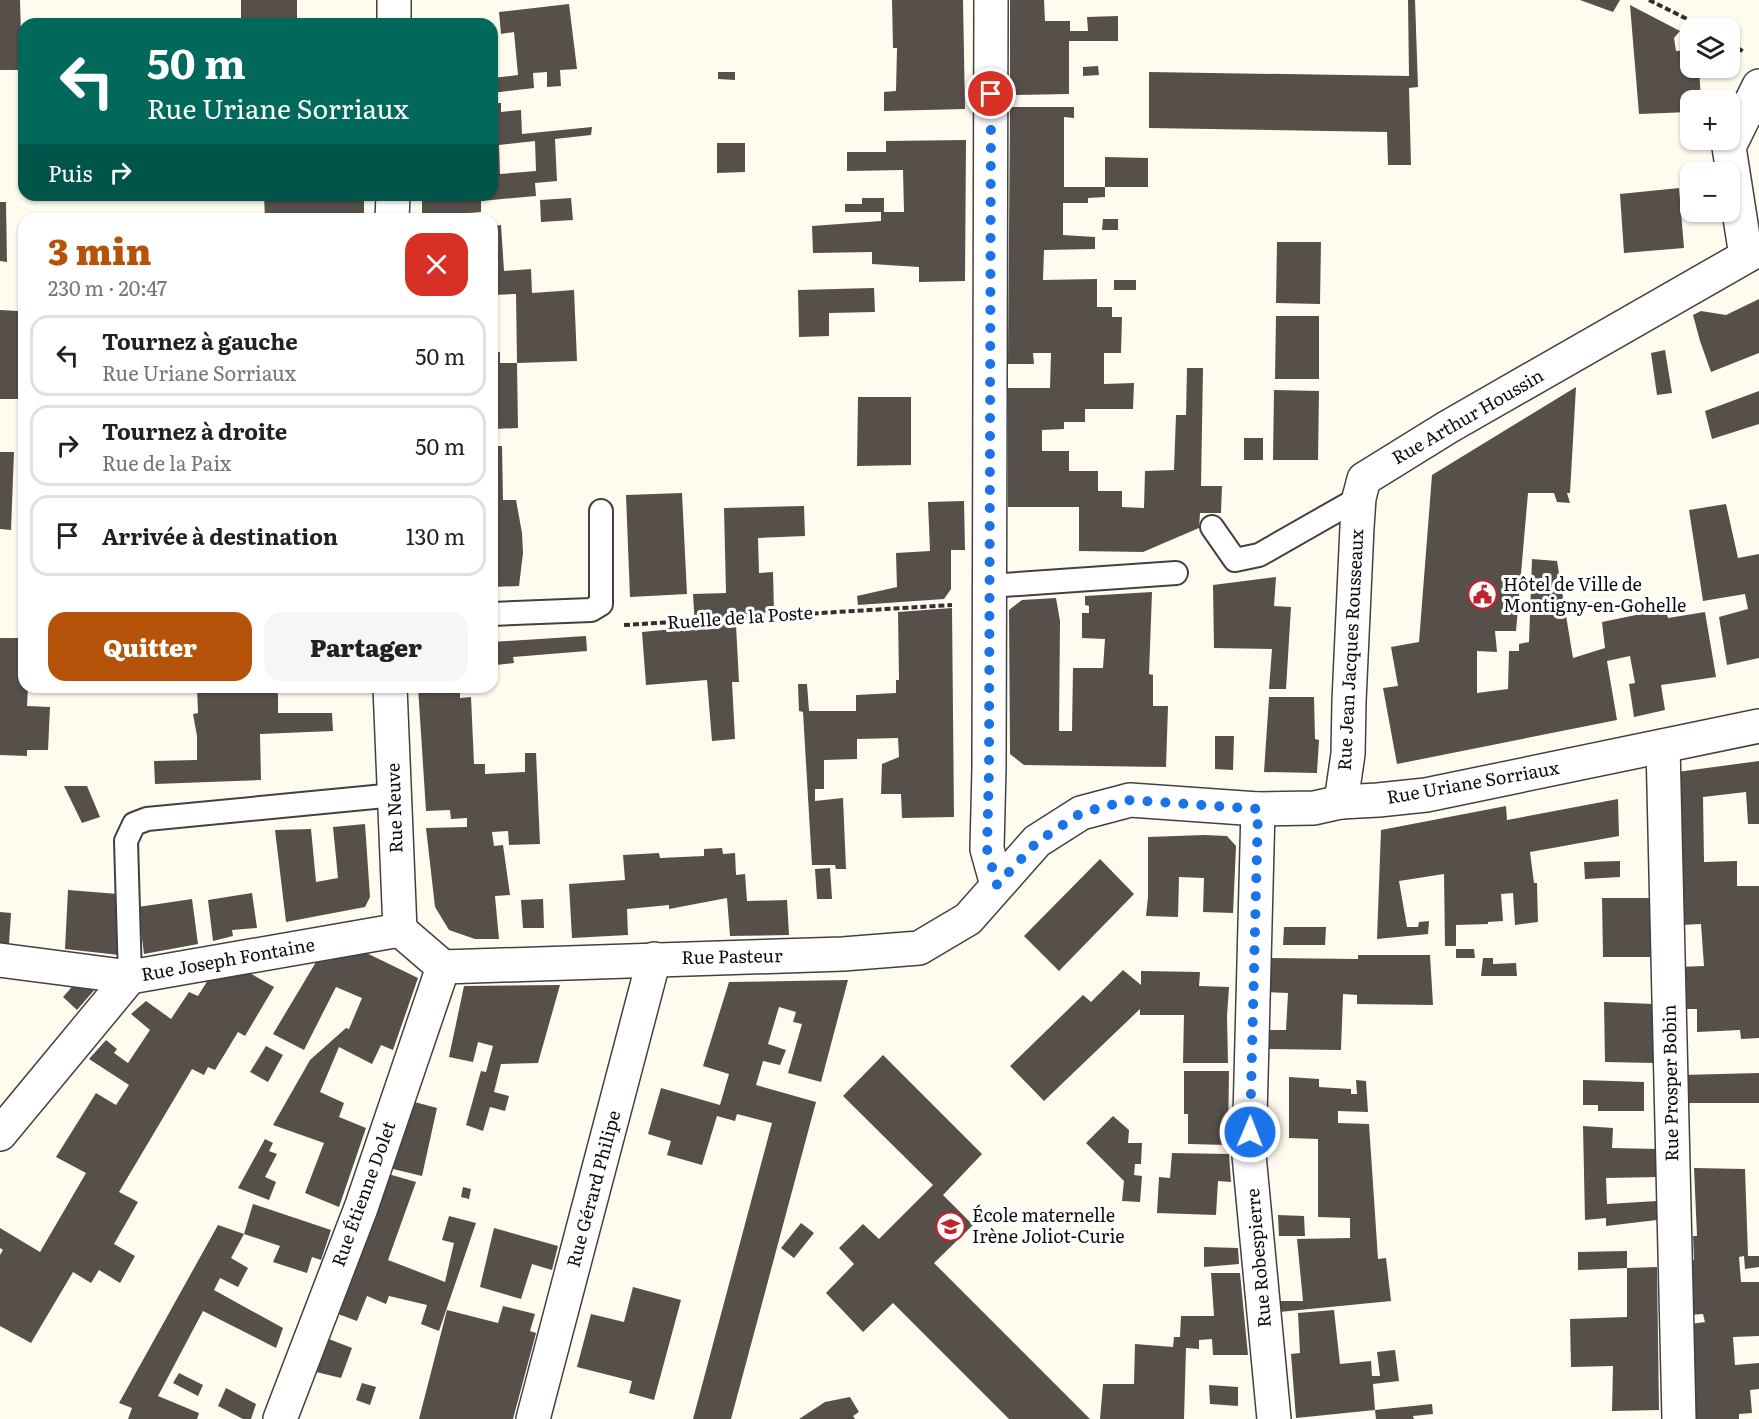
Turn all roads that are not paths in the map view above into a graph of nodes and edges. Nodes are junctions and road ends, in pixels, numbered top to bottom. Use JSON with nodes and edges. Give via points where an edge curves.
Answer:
{"nodes":[{"id":1,"x":394,"y":0,"type":"edge"},
{"id":2,"x":991,"y":0,"type":"edge"},
{"id":3,"x":394,"y":18,"type":"edge"},
{"id":4,"x":1759,"y":86,"type":"edge"},
{"id":5,"x":1752,"y":252,"type":"edge"},
{"id":6,"x":1359,"y":498,"type":"junction"},
{"id":7,"x":601,"y":511,"type":"dead end"},
{"id":8,"x":1212,"y":527,"type":"dead end"},
{"id":9,"x":1176,"y":573,"type":"dead end"},
{"id":10,"x":989,"y":594,"type":"junction"},
{"id":11,"x":498,"y":614,"type":"edge"},
{"id":12,"x":390,"y":693,"type":"edge"},
{"id":13,"x":1759,"y":726,"type":"edge"},
{"id":14,"x":1663,"y":746,"type":"junction"},
{"id":15,"x":394,"y":795,"type":"junction"},
{"id":16,"x":1341,"y":802,"type":"junction"},
{"id":17,"x":1258,"y":809,"type":"junction"},
{"id":18,"x":997,"y":885,"type":"junction"},
{"id":19,"x":400,"y":930,"type":"junction"},
{"id":20,"x":654,"y":959,"type":"junction"},
{"id":21,"x":0,"y":960,"type":"edge"},
{"id":22,"x":443,"y":967,"type":"junction"},
{"id":23,"x":130,"y":977,"type":"junction"},
{"id":24,"x":0,"y":1134,"type":"edge"},
{"id":25,"x":279,"y":1419,"type":"edge"},
{"id":26,"x":533,"y":1419,"type":"edge"},
{"id":27,"x":1274,"y":1419,"type":"edge"},
{"id":28,"x":1678,"y":1419,"type":"edge"}],
"edges":[{"from":1,"to":3,"type":"street"},
{"from":2,"to":10,"type":"street"},
{"from":4,"to":5,"type":"street","via":[[1729,147]]},
{"from":5,"to":6,"type":"street","name":"Rue Arthur Houssin","via":[[1364,479]]},
{"from":6,"to":8,"type":"lane","via":[[1259,555],[1235,560]]},
{"from":6,"to":16,"type":"street","name":"Rue Jean Jacques Rousseaux","via":[[1348,754]]},
{"from":7,"to":11,"type":"lane","via":[[601,604],[591,610]]},
{"from":9,"to":10,"type":"lane"},
{"from":10,"to":18,"type":"street","via":[[987,849]]},
{"from":12,"to":15,"type":"street","name":"Rue Neuve"},
{"from":13,"to":14,"type":"street","name":"Rue Uriane Sorriaux"},
{"from":14,"to":16,"type":"street","name":"Rue Uriane Sorriaux","via":[[1426,795]]},
{"from":14,"to":28,"type":"street","name":"Rue Prosper Bobin"},
{"from":15,"to":19,"type":"street","name":"Rue Neuve"},
{"from":15,"to":23,"type":"lane","via":[[147,819],[134,825],[126,841]]},
{"from":16,"to":17,"type":"street","name":"Rue Uriane Sorriaux","via":[[1314,808]]},
{"from":17,"to":18,"type":"street","name":"Rue Uriane Sorriaux","via":[[1130,800],[1081,813],[1037,842]]},
{"from":17,"to":27,"type":"street","name":"Rue Robespierre","via":[[1249,1155]]},
{"from":18,"to":20,"type":"street","name":"Rue Pasteur","via":[[968,919],[919,948]]},
{"from":19,"to":22,"type":"street"},
{"from":19,"to":23,"type":"street","name":"Rue Joseph Fontaine"},
{"from":20,"to":22,"type":"street","name":"Rue Pasteur"},
{"from":20,"to":26,"type":"street","name":"Rue Gérard Philipe"},
{"from":21,"to":23,"type":"street"},
{"from":22,"to":25,"type":"street","name":"Rue Étienne Dolet","via":[[361,1208]]},
{"from":23,"to":24,"type":"street","name":"Rue Joseph Fontaine"}]}
